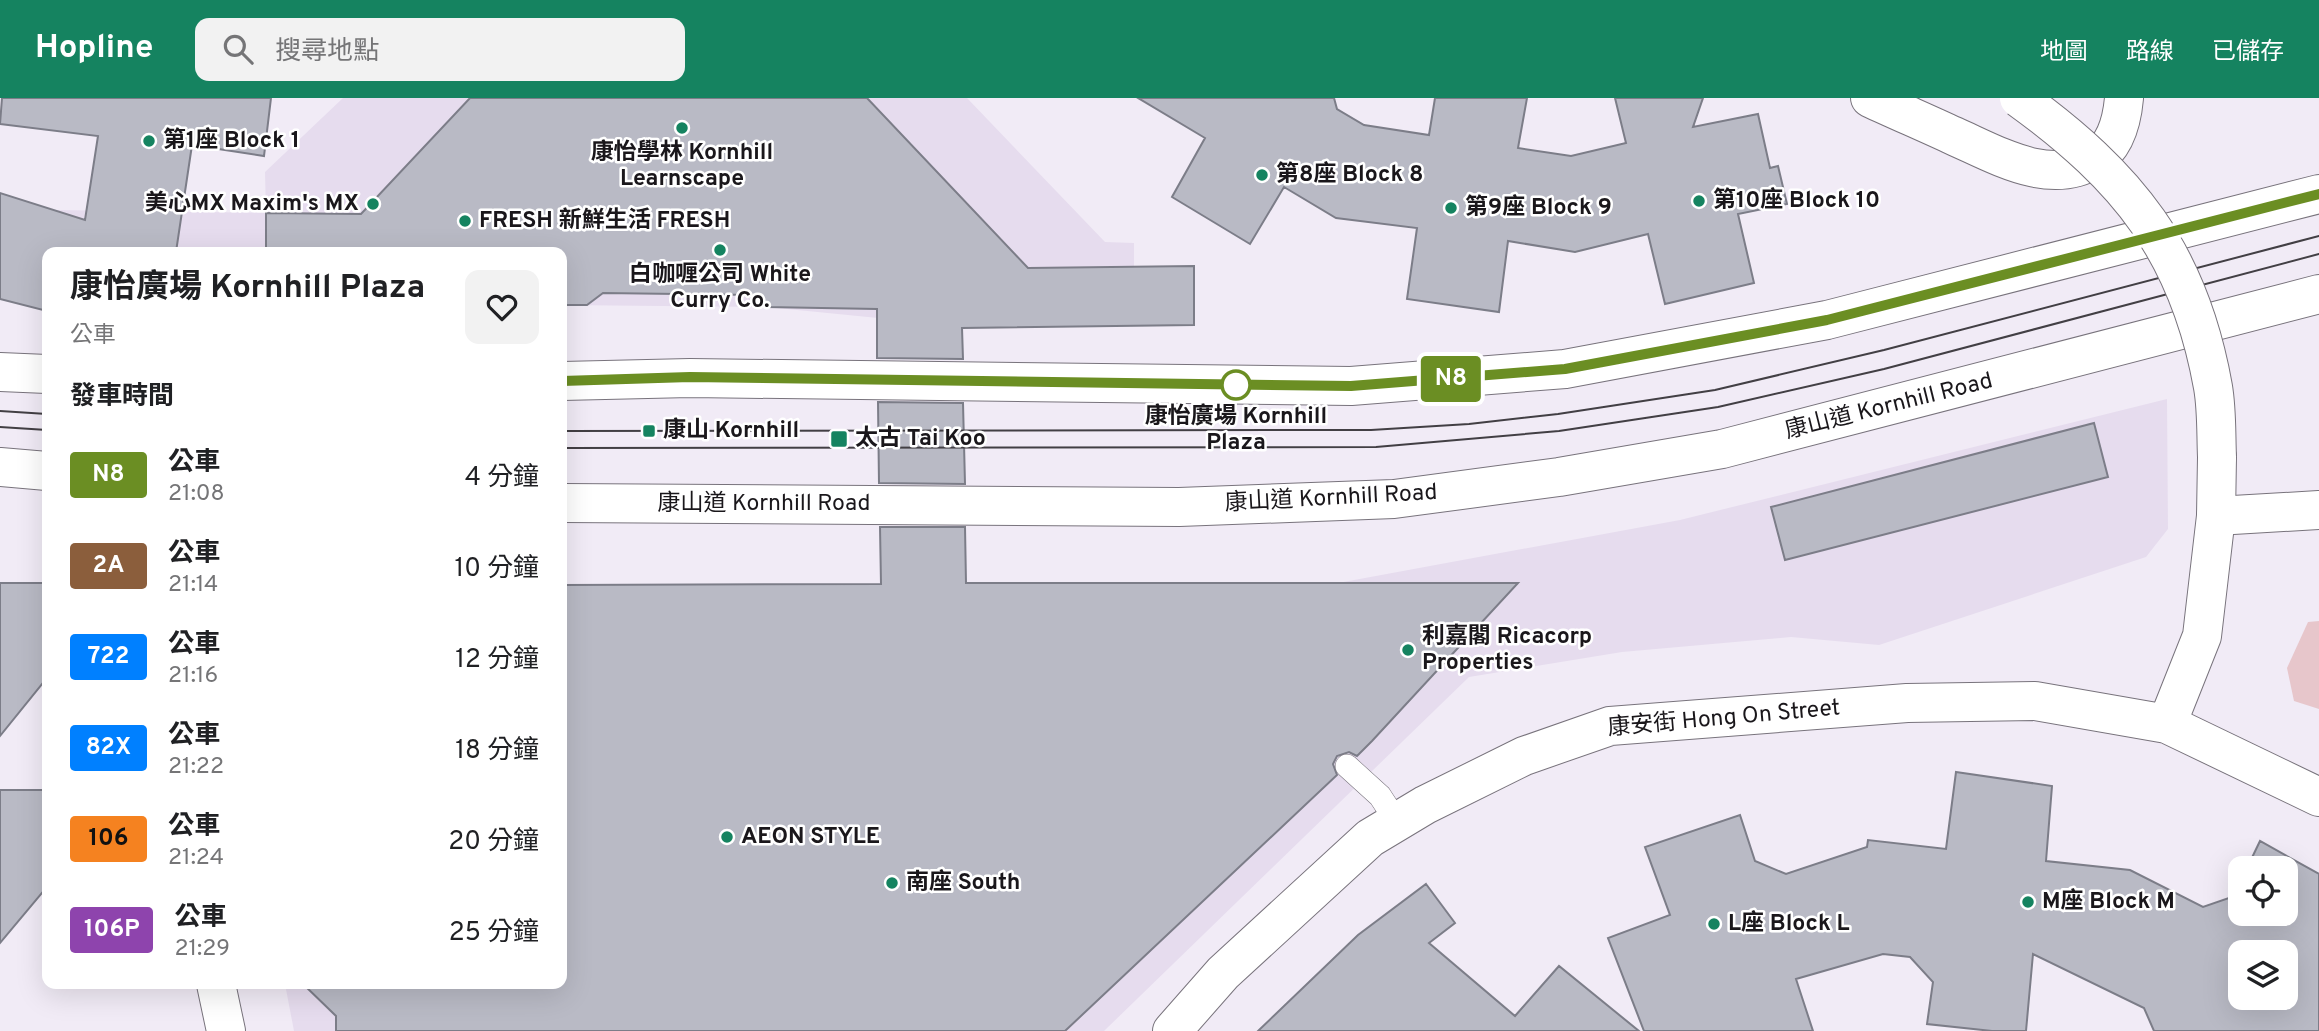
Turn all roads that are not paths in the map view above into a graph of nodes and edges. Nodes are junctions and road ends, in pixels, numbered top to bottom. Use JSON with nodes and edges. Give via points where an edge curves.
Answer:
{"nodes":[{"id":1,"x":1870,"y":98,"type":"edge"},
{"id":2,"x":2020,"y":98,"type":"edge"},
{"id":3,"x":2124,"y":98,"type":"edge"},
{"id":4,"x":2319,"y":194,"type":"edge"},
{"id":5,"x":2319,"y":294,"type":"edge"},
{"id":6,"x":1,"y":371,"type":"edge"},
{"id":7,"x":42,"y":374,"type":"edge"},
{"id":8,"x":567,"y":381,"type":"edge"},
{"id":9,"x":0,"y":467,"type":"edge"},
{"id":10,"x":42,"y":471,"type":"edge"},
{"id":11,"x":567,"y":503,"type":"edge"},
{"id":12,"x":2319,"y":510,"type":"edge"},
{"id":13,"x":2216,"y":516,"type":"junction"},
{"id":14,"x":2167,"y":724,"type":"junction"},
{"id":15,"x":1347,"y":765,"type":"dead end"},
{"id":16,"x":2319,"y":797,"type":"edge"},
{"id":17,"x":1397,"y":822,"type":"junction"},
{"id":18,"x":217,"y":989,"type":"edge"},
{"id":19,"x":226,"y":1031,"type":"edge"},
{"id":20,"x":1172,"y":1031,"type":"edge"}],
"edges":[{"from":1,"to":3,"type":"main road","via":[[2015,161],[2048,171],[2067,171],[2102,155],[2115,136]]},
{"from":2,"to":13,"type":"main road","bridge":true,"via":[[2110,173],[2149,220],[2176,266],[2197,316],[2213,390]]},
{"from":4,"to":8,"type":"main road","via":[[1827,320],[1565,369],[1351,386],[690,377]]},
{"from":5,"to":11,"type":"main road","name":"康山道 Kornhill Road","via":[[1722,449],[1394,499],[1179,507]]},
{"from":6,"to":7,"type":"main road"},
{"from":9,"to":10,"type":"main road"},
{"from":12,"to":13,"type":"main road"},
{"from":13,"to":14,"type":"main road","via":[[2202,636]]},
{"from":14,"to":16,"type":"main road","name":"康安街 Hong On Street"},
{"from":14,"to":17,"type":"main road","name":"康安街 Hong On Street","via":[[2035,701],[1907,703],[1610,726],[1524,756]]},
{"from":15,"to":17,"type":"lane","via":[[1380,796]]},
{"from":17,"to":20,"type":"main road","name":"康安街 Hong On Street","via":[[1370,838],[1223,973]]},
{"from":18,"to":19,"type":"main road"}]}
